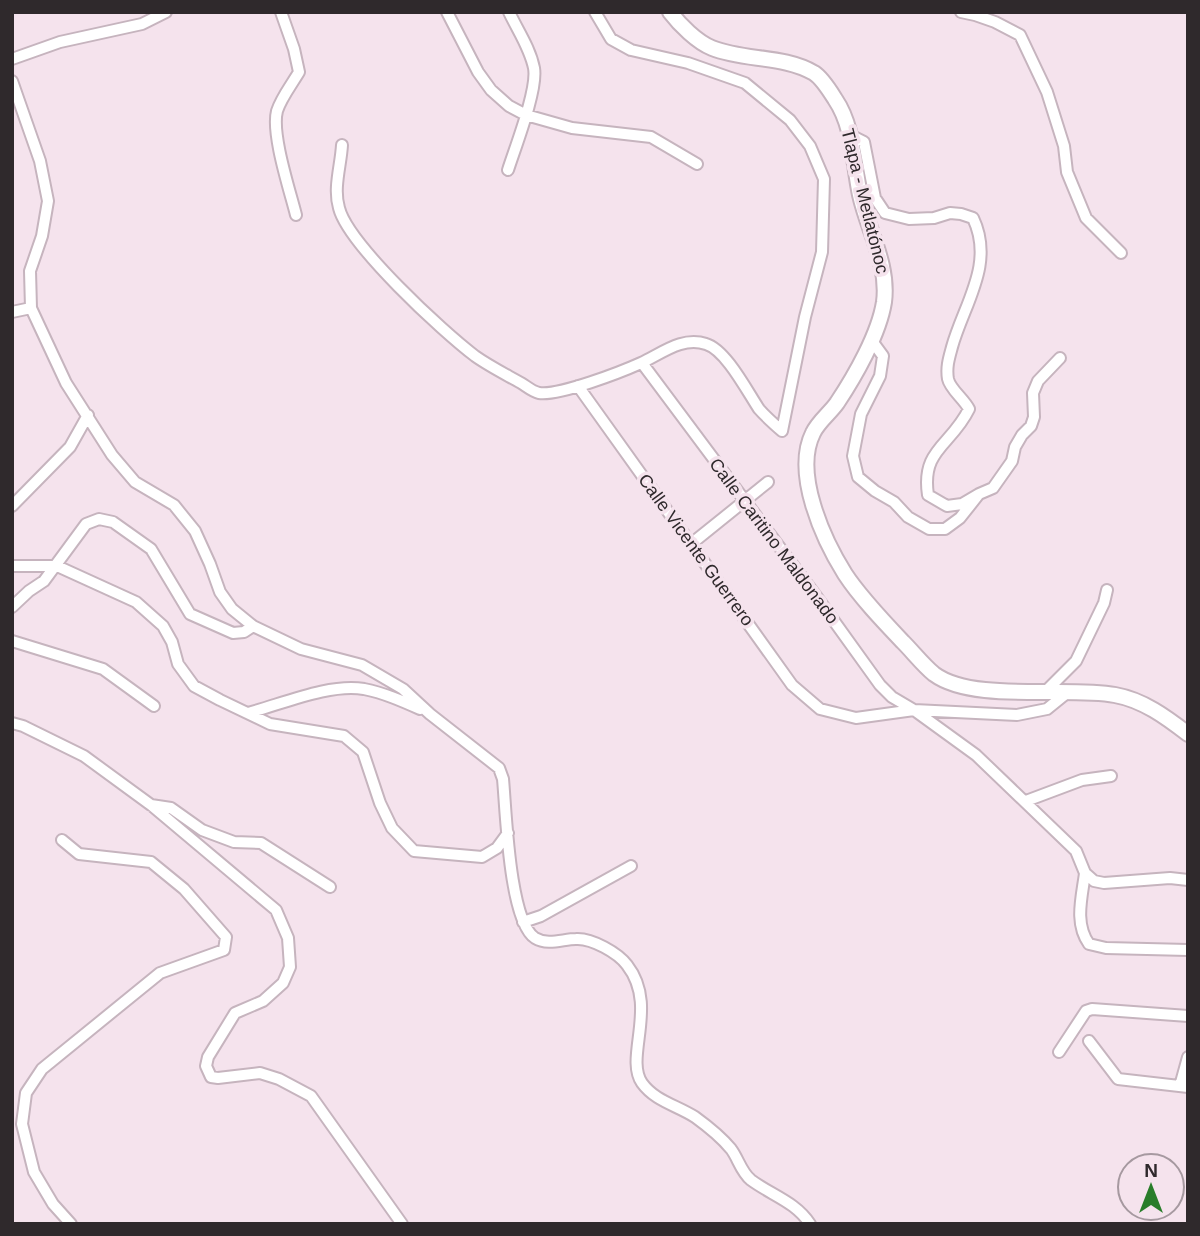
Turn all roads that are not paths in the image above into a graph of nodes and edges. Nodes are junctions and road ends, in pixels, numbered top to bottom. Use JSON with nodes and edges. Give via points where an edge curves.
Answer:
{"nodes":[{"id":1,"x":166,"y":12,"type":"edge"},
{"id":2,"x":281,"y":12,"type":"edge"},
{"id":3,"x":447,"y":12,"type":"edge"},
{"id":4,"x":509,"y":12,"type":"edge"},
{"id":5,"x":595,"y":12,"type":"edge"},
{"id":6,"x":670,"y":12,"type":"edge"},
{"id":7,"x":961,"y":12,"type":"edge"},
{"id":8,"x":12,"y":59,"type":"edge"},
{"id":9,"x":12,"y":81,"type":"edge"},
{"id":10,"x":526,"y":115,"type":"junction"},
{"id":11,"x":852,"y":136,"type":"junction"},
{"id":12,"x":342,"y":145,"type":"dead end"},
{"id":13,"x":697,"y":164,"type":"dead end"},
{"id":14,"x":508,"y":170,"type":"dead end"},
{"id":15,"x":296,"y":215,"type":"dead end"},
{"id":16,"x":1121,"y":253,"type":"dead end"},
{"id":17,"x":31,"y":308,"type":"junction"},
{"id":18,"x":12,"y":312,"type":"edge"},
{"id":19,"x":872,"y":341,"type":"junction"},
{"id":20,"x":1060,"y":358,"type":"dead end"},
{"id":21,"x":642,"y":363,"type":"junction"},
{"id":22,"x":578,"y":386,"type":"junction"},
{"id":23,"x":88,"y":415,"type":"junction"},
{"id":24,"x":768,"y":482,"type":"dead end"},
{"id":25,"x":979,"y":494,"type":"junction"},
{"id":26,"x":745,"y":502,"type":"junction"},
{"id":27,"x":12,"y":506,"type":"edge"},
{"id":28,"x":691,"y":544,"type":"junction"},
{"id":29,"x":12,"y":566,"type":"edge"},
{"id":30,"x":57,"y":566,"type":"junction"},
{"id":31,"x":1107,"y":590,"type":"dead end"},
{"id":32,"x":12,"y":607,"type":"edge"},
{"id":33,"x":253,"y":626,"type":"junction"},
{"id":34,"x":12,"y":641,"type":"edge"},
{"id":35,"x":1068,"y":692,"type":"junction"},
{"id":36,"x":1044,"y":693,"type":"junction"},
{"id":37,"x":154,"y":706,"type":"dead end"},
{"id":38,"x":914,"y":710,"type":"junction"},
{"id":39,"x":248,"y":713,"type":"junction"},
{"id":40,"x":430,"y":714,"type":"junction"},
{"id":41,"x":18,"y":724,"type":"edge"},
{"id":42,"x":12,"y":733,"type":"edge"},
{"id":43,"x":1188,"y":734,"type":"edge"},
{"id":44,"x":1111,"y":776,"type":"dead end"},
{"id":45,"x":1026,"y":801,"type":"junction"},
{"id":46,"x":151,"y":805,"type":"junction"},
{"id":47,"x":508,"y":833,"type":"junction"},
{"id":48,"x":62,"y":840,"type":"dead end"},
{"id":49,"x":631,"y":866,"type":"dead end"},
{"id":50,"x":1085,"y":873,"type":"junction"},
{"id":51,"x":1188,"y":880,"type":"edge"},
{"id":52,"x":330,"y":887,"type":"dead end"},
{"id":53,"x":523,"y":922,"type":"junction"},
{"id":54,"x":1188,"y":950,"type":"edge"},
{"id":55,"x":1188,"y":1016,"type":"edge"},
{"id":56,"x":1089,"y":1041,"type":"dead end"},
{"id":57,"x":1059,"y":1052,"type":"dead end"},
{"id":58,"x":1188,"y":1057,"type":"edge"},
{"id":59,"x":1184,"y":1086,"type":"edge"},
{"id":60,"x":71,"y":1224,"type":"edge"},
{"id":61,"x":402,"y":1224,"type":"edge"},
{"id":62,"x":810,"y":1224,"type":"edge"}],
"edges":[{"from":1,"to":8,"type":"street","via":[[142,24],[60,42]]},
{"from":2,"to":15,"type":"street","via":[[299,72],[277,111],[277,131]]},
{"from":3,"to":10,"type":"street","via":[[491,90]]},
{"from":4,"to":10,"type":"street","via":[[535,72]]},
{"from":5,"to":21,"type":"street","via":[[611,38],[631,50],[688,63],[745,83],[762,95],[810,146],[824,179],[822,252],[782,431],[762,412],[721,354],[706,344],[689,342]]},
{"from":6,"to":11,"type":"main road","name":"Tlapa - Metlatónoc","via":[[709,48],[775,60],[816,74],[836,101]]},
{"from":7,"to":16,"type":"street","via":[[1020,35],[1047,92],[1067,172],[1086,218]]},
{"from":9,"to":17,"type":"street","via":[[40,161],[48,201],[30,271]]},
{"from":10,"to":13,"type":"street","via":[[572,128],[651,137]]},
{"from":10,"to":14,"type":"street"},
{"from":11,"to":19,"type":"main road","name":"Tlapa - Metlatónoc","via":[[863,209],[886,286]]},
{"from":11,"to":25,"type":"street","via":[[864,142],[875,198],[885,214],[909,219],[961,214],[973,218],[979,230],[982,257],[977,283],[947,366],[949,383],[969,409],[962,424],[932,456],[925,476],[928,495],[947,506]]},
{"from":12,"to":22,"type":"street","via":[[339,209],[363,248],[475,355],[538,393]]},
{"from":17,"to":18,"type":"street"},
{"from":17,"to":23,"type":"street","via":[[66,383]]},
{"from":19,"to":25,"type":"street","via":[[883,356],[880,376],[861,414],[853,456],[858,477],[929,529],[945,529]]},
{"from":19,"to":36,"type":"main road","name":"Tlapa - Metlatónoc","via":[[837,402],[813,432],[805,454],[806,482],[845,575],[933,673],[951,684]]},
{"from":20,"to":25,"type":"street","via":[[1032,393],[1034,417],[1021,435],[1012,461],[993,488]]},
{"from":21,"to":22,"type":"street"},
{"from":21,"to":26,"type":"street","name":"Calle Caritino Maldonado"},
{"from":22,"to":28,"type":"street","name":"Calle Vicente Guerrero"},
{"from":23,"to":27,"type":"street","via":[[70,447]]},
{"from":23,"to":33,"type":"street","via":[[135,482],[173,505],[195,531],[220,592]]},
{"from":24,"to":26,"type":"street"},
{"from":26,"to":28,"type":"street"},
{"from":26,"to":38,"type":"street","name":"Calle Caritino Maldonado","via":[[880,685]]},
{"from":28,"to":38,"type":"street","name":"Calle Vicente Guerrero","via":[[792,685],[820,709],[856,718]]},
{"from":29,"to":30,"type":"street"},
{"from":30,"to":32,"type":"street"},
{"from":30,"to":33,"type":"street","via":[[86,524],[99,519],[113,522],[151,549],[190,614],[233,633]]},
{"from":30,"to":39,"type":"street","via":[[136,602],[163,626],[178,664],[194,686]]},
{"from":31,"to":36,"type":"street","via":[[1081,652]]},
{"from":33,"to":40,"type":"street","via":[[301,649],[362,665],[403,689]]},
{"from":34,"to":37,"type":"street","via":[[103,669]]},
{"from":35,"to":36,"type":"main road","name":"Tlapa - Metlatónoc"},
{"from":35,"to":38,"type":"street","via":[[1046,709],[1017,715]]},
{"from":35,"to":43,"type":"main road","name":"Tlapa - Metlatónoc","via":[[1115,695],[1157,710]]},
{"from":38,"to":45,"type":"street","name":"Calle Caritino Maldonado","via":[[976,755]]},
{"from":39,"to":40,"type":"street","via":[[335,689],[362,689]]},
{"from":39,"to":47,"type":"street","via":[[270,724],[344,736],[363,752],[391,828],[414,851],[482,857],[497,848]]},
{"from":40,"to":47,"type":"street","via":[[499,768]]},
{"from":41,"to":42,"type":"street"},
{"from":41,"to":46,"type":"street","via":[[84,756]]},
{"from":44,"to":45,"type":"street","via":[[1082,780]]},
{"from":45,"to":50,"type":"street","name":"Calle Caritino Maldonado","via":[[1076,851]]},
{"from":46,"to":52,"type":"street","via":[[171,808],[202,830],[234,842],[261,843]]},
{"from":46,"to":61,"type":"street","via":[[276,910],[288,938],[290,967],[284,983],[263,1001],[235,1013],[208,1057],[208,1073],[218,1078],[260,1073],[311,1096]]},
{"from":47,"to":53,"type":"street","via":[[509,865]]},
{"from":48,"to":60,"type":"street","via":[[79,854],[152,862],[184,889],[226,937],[224,950],[160,972],[42,1069],[26,1093],[22,1124],[34,1172]]},
{"from":49,"to":53,"type":"street"},
{"from":50,"to":51,"type":"street","via":[[1104,883]]},
{"from":50,"to":54,"type":"street","via":[[1080,920],[1089,944]]},
{"from":53,"to":62,"type":"street","via":[[534,938],[548,943],[580,938],[626,963],[638,982],[642,1006],[636,1064],[640,1081],[657,1099],[695,1118],[731,1149],[748,1178],[802,1212]]},
{"from":55,"to":57,"type":"street","via":[[1092,1009],[1086,1011]]},
{"from":56,"to":59,"type":"street","via":[[1118,1079]]},
{"from":58,"to":59,"type":"street"}]}
